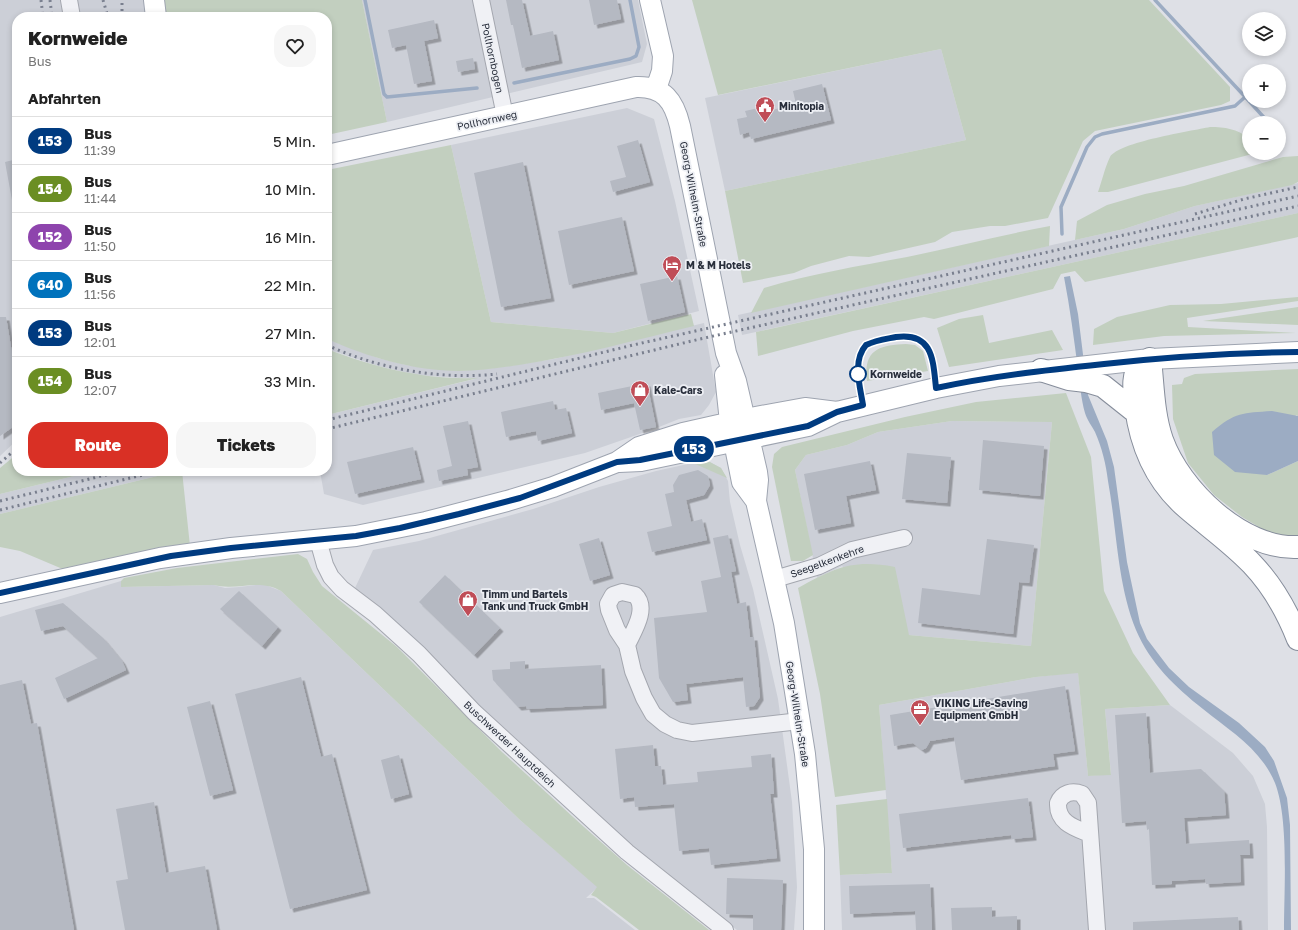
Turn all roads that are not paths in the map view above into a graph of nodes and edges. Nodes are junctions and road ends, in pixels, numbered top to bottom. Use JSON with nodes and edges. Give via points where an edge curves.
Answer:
{"nodes":[{"id":1,"x":69,"y":0,"type":"edge"},
{"id":2,"x":154,"y":0,"type":"edge"},
{"id":3,"x":481,"y":0,"type":"edge"},
{"id":4,"x":650,"y":0,"type":"edge"},
{"id":5,"x":71,"y":12,"type":"edge"},
{"id":6,"x":155,"y":12,"type":"edge"},
{"id":7,"x":652,"y":88,"type":"junction"},
{"id":8,"x":505,"y":116,"type":"junction"},
{"id":9,"x":332,"y":154,"type":"edge"},
{"id":10,"x":1298,"y":352,"type":"edge"},
{"id":11,"x":1150,"y":359,"type":"junction"},
{"id":12,"x":1041,"y":370,"type":"joint"},
{"id":13,"x":1089,"y":374,"type":"junction"},
{"id":14,"x":1137,"y":413,"type":"junction"},
{"id":15,"x":739,"y":430,"type":"junction"},
{"id":16,"x":904,"y":538,"type":"dead end"},
{"id":17,"x":318,"y":540,"type":"junction"},
{"id":18,"x":1298,"y":547,"type":"edge"},
{"id":19,"x":775,"y":579,"type":"junction"},
{"id":20,"x":0,"y":593,"type":"edge"},
{"id":21,"x":1298,"y":639,"type":"edge"},
{"id":22,"x":627,"y":645,"type":"dead end"},
{"id":23,"x":800,"y":721,"type":"junction"},
{"id":24,"x":1090,"y":834,"type":"dead end"},
{"id":25,"x":725,"y":930,"type":"edge"},
{"id":26,"x":814,"y":930,"type":"edge"},
{"id":27,"x":1097,"y":930,"type":"edge"}],
"edges":[{"from":1,"to":5,"type":"street"},
{"from":2,"to":6,"type":"main road"},
{"from":3,"to":8,"type":"street","name":"Pollhornbogen"},
{"from":4,"to":7,"type":"main road","via":[[663,56],[662,71]]},
{"from":7,"to":8,"type":"main road","name":"Pollhornweg","via":[[636,88]]},
{"from":7,"to":15,"type":"main road","name":"Georg-Wilhelm-Straße","via":[[666,97],[678,116],[726,353],[736,381]]},
{"from":8,"to":9,"type":"main road","name":"Pollhornweg"},
{"from":10,"to":11,"type":"main road"},
{"from":11,"to":13,"type":"main road"},
{"from":11,"to":14,"type":"highway","via":[[1140,365],[1135,374]]},
{"from":11,"to":18,"type":"highway","via":[[1158,429],[1167,453],[1180,475],[1212,510],[1240,530],[1270,544]]},
{"from":12,"to":13,"type":"highway"},
{"from":12,"to":15,"type":"main road","via":[[966,381],[837,412],[808,426]]},
{"from":13,"to":14,"type":"highway"},
{"from":14,"to":21,"type":"highway","via":[[1148,454],[1164,482],[1186,507],[1252,564],[1275,593]]},
{"from":15,"to":17,"type":"main road","via":[[640,460],[617,462],[553,487],[459,514],[380,532]]},
{"from":15,"to":19,"type":"main road","name":"Georg-Wilhelm-Straße","via":[[758,480],[756,501]]},
{"from":16,"to":19,"type":"street","name":"Seegelkenkehre","via":[[852,550],[819,566]]},
{"from":17,"to":20,"type":"main road","via":[[245,546],[160,558]]},
{"from":17,"to":25,"type":"street","name":"Buschwerder Hauptdeich","via":[[324,565],[342,589],[375,614],[419,654],[474,712],[627,852]]},
{"from":19,"to":23,"type":"main road","name":"Georg-Wilhelm-Straße"},
{"from":22,"to":23,"type":"street","via":[[633,671],[644,698],[653,714],[670,727],[692,733]]},
{"from":23,"to":26,"type":"main road","name":"Georg-Wilhelm-Straße","via":[[812,822]]},
{"from":24,"to":27,"type":"street"}]}
